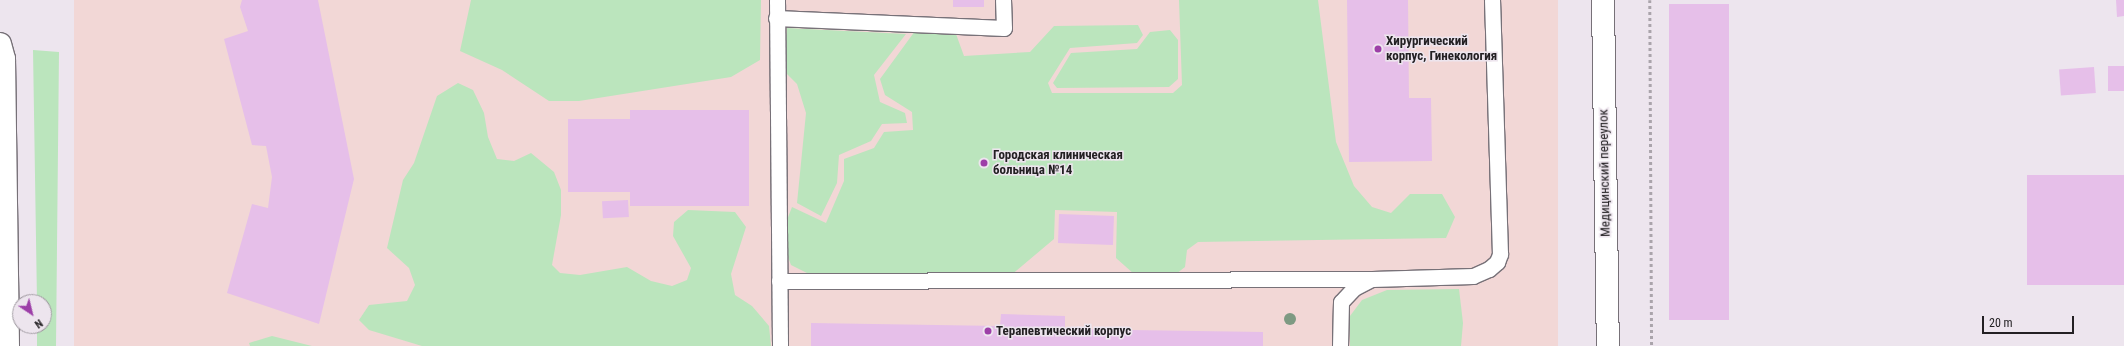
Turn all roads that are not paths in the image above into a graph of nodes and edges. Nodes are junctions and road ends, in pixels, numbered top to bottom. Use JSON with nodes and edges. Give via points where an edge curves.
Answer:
{"nodes":[{"id":1,"x":777,"y":0,"type":"edge"},
{"id":2,"x":1003,"y":0,"type":"edge"},
{"id":3,"x":1492,"y":0,"type":"edge"},
{"id":4,"x":1603,"y":0,"type":"edge"},
{"id":5,"x":776,"y":18,"type":"junction"},
{"id":6,"x":0,"y":44,"type":"edge"},
{"id":7,"x":4,"y":269,"type":"edge"},
{"id":8,"x":1372,"y":279,"type":"junction"},
{"id":9,"x":779,"y":281,"type":"junction"},
{"id":10,"x":8,"y":346,"type":"edge"},
{"id":11,"x":780,"y":346,"type":"edge"},
{"id":12,"x":1340,"y":346,"type":"edge"},
{"id":13,"x":1608,"y":346,"type":"edge"}],
"edges":[{"from":1,"to":5,"type":"lane"},
{"from":2,"to":5,"type":"lane","via":[[1004,28]]},
{"from":3,"to":8,"type":"lane","via":[[1500,254],[1497,262],[1490,269],[1473,276]]},
{"from":4,"to":13,"type":"street","name":"Медицинский переулок"},
{"from":5,"to":9,"type":"lane"},
{"from":6,"to":7,"type":"street","via":[[4,59]]},
{"from":7,"to":10,"type":"street"},
{"from":8,"to":9,"type":"lane"},
{"from":8,"to":12,"type":"lane","via":[[1354,288],[1341,302]]},
{"from":9,"to":11,"type":"lane"}]}
